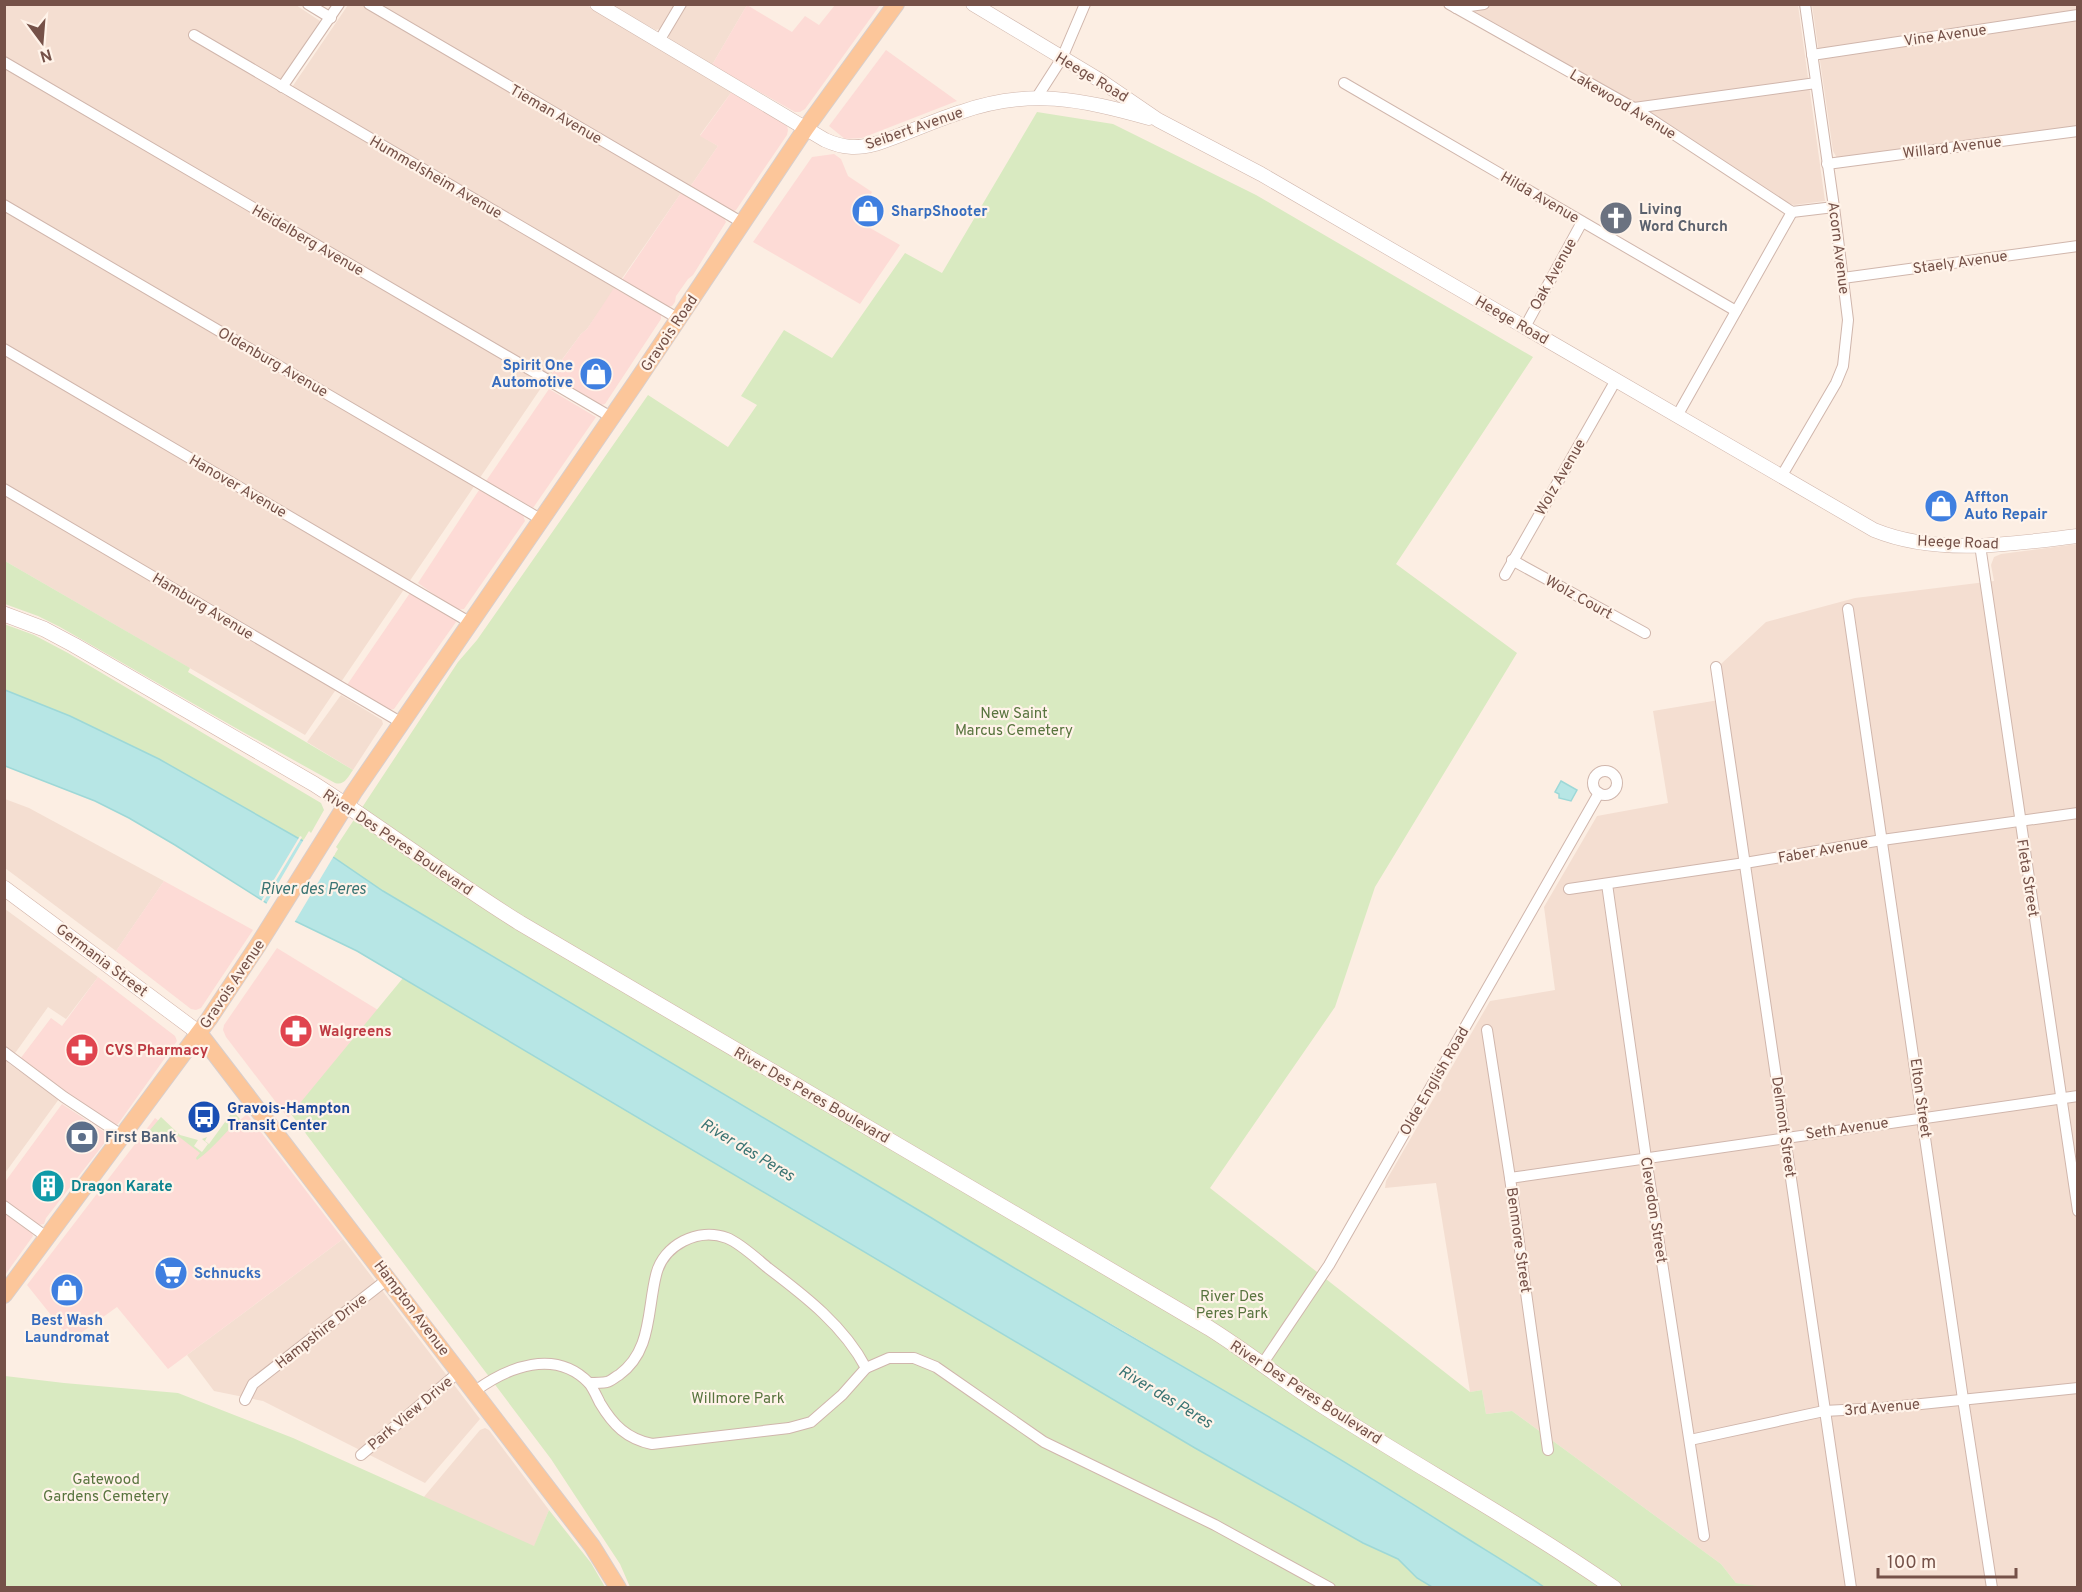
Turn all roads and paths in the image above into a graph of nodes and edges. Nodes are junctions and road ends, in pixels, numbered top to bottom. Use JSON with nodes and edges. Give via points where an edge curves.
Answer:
{"nodes":[{"id":1,"x":308,"y":4,"type":"edge"},
{"id":2,"x":339,"y":4,"type":"edge"},
{"id":3,"x":369,"y":4,"type":"edge"},
{"id":4,"x":597,"y":4,"type":"edge"},
{"id":5,"x":681,"y":4,"type":"edge"},
{"id":6,"x":896,"y":4,"type":"edge"},
{"id":7,"x":973,"y":4,"type":"edge"},
{"id":8,"x":1085,"y":4,"type":"edge"},
{"id":9,"x":1484,"y":4,"type":"edge"},
{"id":10,"x":1805,"y":4,"type":"edge"},
{"id":11,"x":1452,"y":6,"type":"edge"},
{"id":12,"x":2078,"y":15,"type":"edge"},
{"id":13,"x":331,"y":18,"type":"junction"},
{"id":14,"x":194,"y":35,"type":"dead end"},
{"id":15,"x":659,"y":41,"type":"junction"},
{"id":16,"x":1812,"y":55,"type":"junction"},
{"id":17,"x":1062,"y":58,"type":"junction"},
{"id":18,"x":4,"y":62,"type":"edge"},
{"id":19,"x":1344,"y":83,"type":"dead end"},
{"id":20,"x":1816,"y":83,"type":"junction"},
{"id":21,"x":282,"y":87,"type":"junction"},
{"id":22,"x":1037,"y":97,"type":"junction"},
{"id":23,"x":1634,"y":108,"type":"junction"},
{"id":24,"x":1158,"y":120,"type":"junction"},
{"id":25,"x":806,"y":128,"type":"junction"},
{"id":26,"x":2078,"y":131,"type":"edge"},
{"id":27,"x":1827,"y":164,"type":"junction"},
{"id":28,"x":4,"y":205,"type":"edge"},
{"id":29,"x":1834,"y":207,"type":"junction"},
{"id":30,"x":1792,"y":212,"type":"junction"},
{"id":31,"x":1582,"y":222,"type":"junction"},
{"id":32,"x":743,"y":223,"type":"junction"},
{"id":33,"x":2078,"y":246,"type":"edge"},
{"id":34,"x":1843,"y":278,"type":"junction"},
{"id":35,"x":1736,"y":311,"type":"junction"},
{"id":36,"x":679,"y":319,"type":"junction"},
{"id":37,"x":1525,"y":327,"type":"junction"},
{"id":38,"x":4,"y":349,"type":"edge"},
{"id":39,"x":1616,"y":380,"type":"junction"},
{"id":40,"x":1677,"y":416,"type":"junction"},
{"id":41,"x":611,"y":417,"type":"junction"},
{"id":42,"x":1780,"y":477,"type":"junction"},
{"id":43,"x":4,"y":489,"type":"edge"},
{"id":44,"x":542,"y":520,"type":"junction"},
{"id":45,"x":2078,"y":536,"type":"edge"},
{"id":46,"x":1980,"y":545,"type":"junction"},
{"id":47,"x":1512,"y":560,"type":"junction"},
{"id":48,"x":1505,"y":575,"type":"dead end"},
{"id":49,"x":1848,"y":609,"type":"dead end"},
{"id":50,"x":4,"y":614,"type":"edge"},
{"id":51,"x":471,"y":623,"type":"junction"},
{"id":52,"x":1645,"y":633,"type":"dead end"},
{"id":53,"x":444,"y":662,"type":"joint"},
{"id":54,"x":1716,"y":667,"type":"dead end"},
{"id":55,"x":402,"y":723,"type":"junction"},
{"id":56,"x":1599,"y":793,"type":"dead end"},
{"id":57,"x":346,"y":805,"type":"junction"},
{"id":58,"x":2078,"y":813,"type":"edge"},
{"id":59,"x":2019,"y":821,"type":"junction"},
{"id":60,"x":1882,"y":840,"type":"junction"},
{"id":61,"x":1745,"y":863,"type":"junction"},
{"id":62,"x":1606,"y":884,"type":"junction"},
{"id":63,"x":4,"y":888,"type":"edge"},
{"id":64,"x":1569,"y":889,"type":"dead end"},
{"id":65,"x":1487,"y":1030,"type":"dead end"},
{"id":66,"x":200,"y":1033,"type":"junction"},
{"id":67,"x":4,"y":1052,"type":"edge"},
{"id":68,"x":2078,"y":1096,"type":"edge"},
{"id":69,"x":2061,"y":1099,"type":"junction"},
{"id":70,"x":1923,"y":1118,"type":"junction"},
{"id":71,"x":123,"y":1136,"type":"junction"},
{"id":72,"x":1785,"y":1137,"type":"junction"},
{"id":73,"x":1646,"y":1158,"type":"junction"},
{"id":74,"x":1510,"y":1178,"type":"junction"},
{"id":75,"x":4,"y":1206,"type":"edge"},
{"id":76,"x":2078,"y":1211,"type":"edge"},
{"id":77,"x":48,"y":1238,"type":"junction"},
{"id":78,"x":389,"y":1278,"type":"junction"},
{"id":79,"x":4,"y":1295,"type":"edge"},
{"id":80,"x":1263,"y":1363,"type":"junction"},
{"id":81,"x":866,"y":1368,"type":"junction"},
{"id":82,"x":460,"y":1371,"type":"junction"},
{"id":83,"x":589,"y":1383,"type":"junction"},
{"id":84,"x":2078,"y":1388,"type":"edge"},
{"id":85,"x":475,"y":1391,"type":"junction"},
{"id":86,"x":1963,"y":1399,"type":"junction"},
{"id":87,"x":245,"y":1400,"type":"dead end"},
{"id":88,"x":1824,"y":1411,"type":"junction"},
{"id":89,"x":1690,"y":1440,"type":"junction"},
{"id":90,"x":1548,"y":1450,"type":"dead end"},
{"id":91,"x":361,"y":1455,"type":"dead end"},
{"id":92,"x":1704,"y":1536,"type":"dead end"},
{"id":93,"x":618,"y":1587,"type":"edge"},
{"id":94,"x":1330,"y":1587,"type":"edge"},
{"id":95,"x":1614,"y":1587,"type":"edge"},
{"id":96,"x":1851,"y":1587,"type":"edge"},
{"id":97,"x":1992,"y":1587,"type":"edge"}],
"edges":[{"from":1,"to":13,"type":"street"},
{"from":2,"to":13,"type":"street"},
{"from":3,"to":32,"type":"street","name":"Tieman Avenue"},
{"from":4,"to":15,"type":"street","name":"Seibert Avenue"},
{"from":5,"to":15,"type":"street"},
{"from":6,"to":25,"type":"main road","name":"Gravois Road"},
{"from":7,"to":17,"type":"street","name":"Heege Road"},
{"from":8,"to":17,"type":"street"},
{"from":9,"to":11,"type":"street"},
{"from":10,"to":16,"type":"street","name":"Acorn Avenue"},
{"from":11,"to":23,"type":"street","name":"Lakewood Avenue"},
{"from":12,"to":16,"type":"street","name":"Vine Avenue"},
{"from":13,"to":21,"type":"street"},
{"from":14,"to":21,"type":"street","name":"Hummelsheim Avenue"},
{"from":15,"to":25,"type":"street","name":"Seibert Avenue"},
{"from":16,"to":20,"type":"street","name":"Acorn Avenue"},
{"from":17,"to":22,"type":"street"},
{"from":17,"to":24,"type":"street","name":"Heege Road"},
{"from":18,"to":41,"type":"street","name":"Heidelberg Avenue"},
{"from":19,"to":31,"type":"street","name":"Hilda Avenue"},
{"from":20,"to":23,"type":"street"},
{"from":20,"to":27,"type":"street","name":"Acorn Avenue"},
{"from":21,"to":36,"type":"street","name":"Hummelsheim Avenue"},
{"from":22,"to":24,"type":"street","name":"Seibert Avenue","via":[[1100,104]]},
{"from":22,"to":25,"type":"street","name":"Seibert Avenue","via":[[984,105],[862,148],[845,148]]},
{"from":23,"to":30,"type":"street","name":"Lakewood Avenue"},
{"from":24,"to":37,"type":"street","name":"Heege Road","via":[[1261,174]]},
{"from":25,"to":32,"type":"main road","name":"Gravois Road"},
{"from":26,"to":27,"type":"street","name":"Willard Avenue"},
{"from":27,"to":29,"type":"street","name":"Acorn Avenue"},
{"from":28,"to":44,"type":"street","name":"Oldenburg Avenue"},
{"from":29,"to":30,"type":"street"},
{"from":29,"to":34,"type":"street","name":"Acorn Avenue"},
{"from":30,"to":35,"type":"street"},
{"from":31,"to":35,"type":"street","name":"Hilda Avenue"},
{"from":31,"to":37,"type":"street","name":"Oak Avenue"},
{"from":32,"to":36,"type":"main road","name":"Gravois Road"},
{"from":33,"to":34,"type":"street","name":"Staely Avenue"},
{"from":34,"to":42,"type":"street","name":"Acorn Avenue","via":[[1848,320],[1843,366]]},
{"from":35,"to":40,"type":"street"},
{"from":36,"to":41,"type":"main road","name":"Gravois Road"},
{"from":37,"to":39,"type":"street","name":"Heege Road"},
{"from":38,"to":51,"type":"street","name":"Hanover Avenue"},
{"from":39,"to":40,"type":"street","name":"Heege Road"},
{"from":39,"to":47,"type":"street","name":"Wolz Avenue"},
{"from":40,"to":42,"type":"street","name":"Heege Road"},
{"from":41,"to":44,"type":"main road","name":"Gravois Road"},
{"from":42,"to":46,"type":"street","name":"Heege Road","via":[[1887,536],[1918,543]]},
{"from":43,"to":55,"type":"street","name":"Hamburg Avenue"},
{"from":44,"to":51,"type":"main road","name":"Gravois Road"},
{"from":45,"to":46,"type":"street","name":"Heege Road"},
{"from":46,"to":59,"type":"street","name":"Fleta Street"},
{"from":47,"to":48,"type":"street","name":"Wolz Avenue"},
{"from":47,"to":52,"type":"street","name":"Wolz Court"},
{"from":49,"to":60,"type":"street","name":"Elton Street"},
{"from":50,"to":57,"type":"main road","name":"River Des Peres Boulevard","via":[[74,645]]},
{"from":51,"to":53,"type":"main road","name":"Gravois Road"},
{"from":53,"to":55,"type":"main road","name":"Gravois Avenue"},
{"from":54,"to":61,"type":"street","name":"Delmont Street"},
{"from":55,"to":57,"type":"main road","name":"Gravois Avenue"},
{"from":56,"to":80,"type":"street","name":"Olde English Road","via":[[1329,1265]]},
{"from":57,"to":66,"type":"main road","name":"Gravois Avenue"},
{"from":57,"to":80,"type":"main road","name":"River Des Peres Boulevard","via":[[520,923]]},
{"from":58,"to":59,"type":"street","name":"Faber Avenue"},
{"from":59,"to":60,"type":"street","name":"Faber Avenue"},
{"from":59,"to":69,"type":"street","name":"Fleta Street"},
{"from":60,"to":61,"type":"street","name":"Faber Avenue"},
{"from":60,"to":70,"type":"street","name":"Elton Street"},
{"from":61,"to":62,"type":"street","name":"Faber Avenue"},
{"from":61,"to":72,"type":"street","name":"Delmont Street"},
{"from":62,"to":64,"type":"street","name":"Faber Avenue"},
{"from":62,"to":73,"type":"street","name":"Clevedon Street"},
{"from":63,"to":66,"type":"main road","name":"Germania Street"},
{"from":65,"to":74,"type":"street","name":"Benmore Street"},
{"from":66,"to":71,"type":"main road","name":"Gravois Avenue"},
{"from":66,"to":78,"type":"main road","name":"Hampton Avenue"},
{"from":67,"to":71,"type":"street"},
{"from":68,"to":69,"type":"street","name":"Seth Avenue"},
{"from":69,"to":70,"type":"street","name":"Seth Avenue"},
{"from":69,"to":76,"type":"street","name":"Fleta Street"},
{"from":70,"to":72,"type":"street","name":"Seth Avenue"},
{"from":70,"to":86,"type":"street","name":"Elton Street"},
{"from":71,"to":77,"type":"main road","name":"Gravois Avenue"},
{"from":72,"to":73,"type":"street","name":"Seth Avenue"},
{"from":72,"to":88,"type":"street","name":"Delmont Street"},
{"from":73,"to":74,"type":"street","name":"Seth Avenue"},
{"from":73,"to":89,"type":"street","name":"Clevedon Street"},
{"from":74,"to":90,"type":"street","name":"Benmore Street"},
{"from":75,"to":77,"type":"street"},
{"from":77,"to":79,"type":"main road","name":"Gravois Avenue"},
{"from":78,"to":82,"type":"main road","name":"Hampton Avenue"},
{"from":78,"to":87,"type":"street","name":"Hampshire Drive","via":[[253,1384]]},
{"from":80,"to":95,"type":"main road","name":"River Des Peres Boulevard","via":[[1320,1405],[1496,1510]]},
{"from":81,"to":83,"type":"street","via":[[811,1422],[652,1444],[626,1435],[613,1423]]},
{"from":81,"to":83,"type":"street","via":[[819,1308],[729,1238],[706,1234],[685,1240],[662,1259],[644,1342],[629,1367],[609,1382]]},
{"from":81,"to":94,"type":"street","via":[[889,1358],[914,1358],[936,1367],[1044,1442],[1215,1525]]},
{"from":82,"to":85,"type":"main road","name":"Hampton Avenue"},
{"from":82,"to":91,"type":"street","name":"Park View Drive"},
{"from":83,"to":85,"type":"street","via":[[564,1365],[541,1363],[520,1367]]},
{"from":84,"to":86,"type":"street","name":"3rd Avenue"},
{"from":85,"to":93,"type":"main road","name":"Hampton Avenue","via":[[592,1546]]},
{"from":86,"to":88,"type":"street","name":"3rd Avenue"},
{"from":86,"to":97,"type":"street","name":"Elton Street"},
{"from":88,"to":89,"type":"street","name":"3rd Avenue"},
{"from":88,"to":96,"type":"street","name":"Delmont Street"},
{"from":89,"to":92,"type":"street","name":"Clevedon Street"}]}
